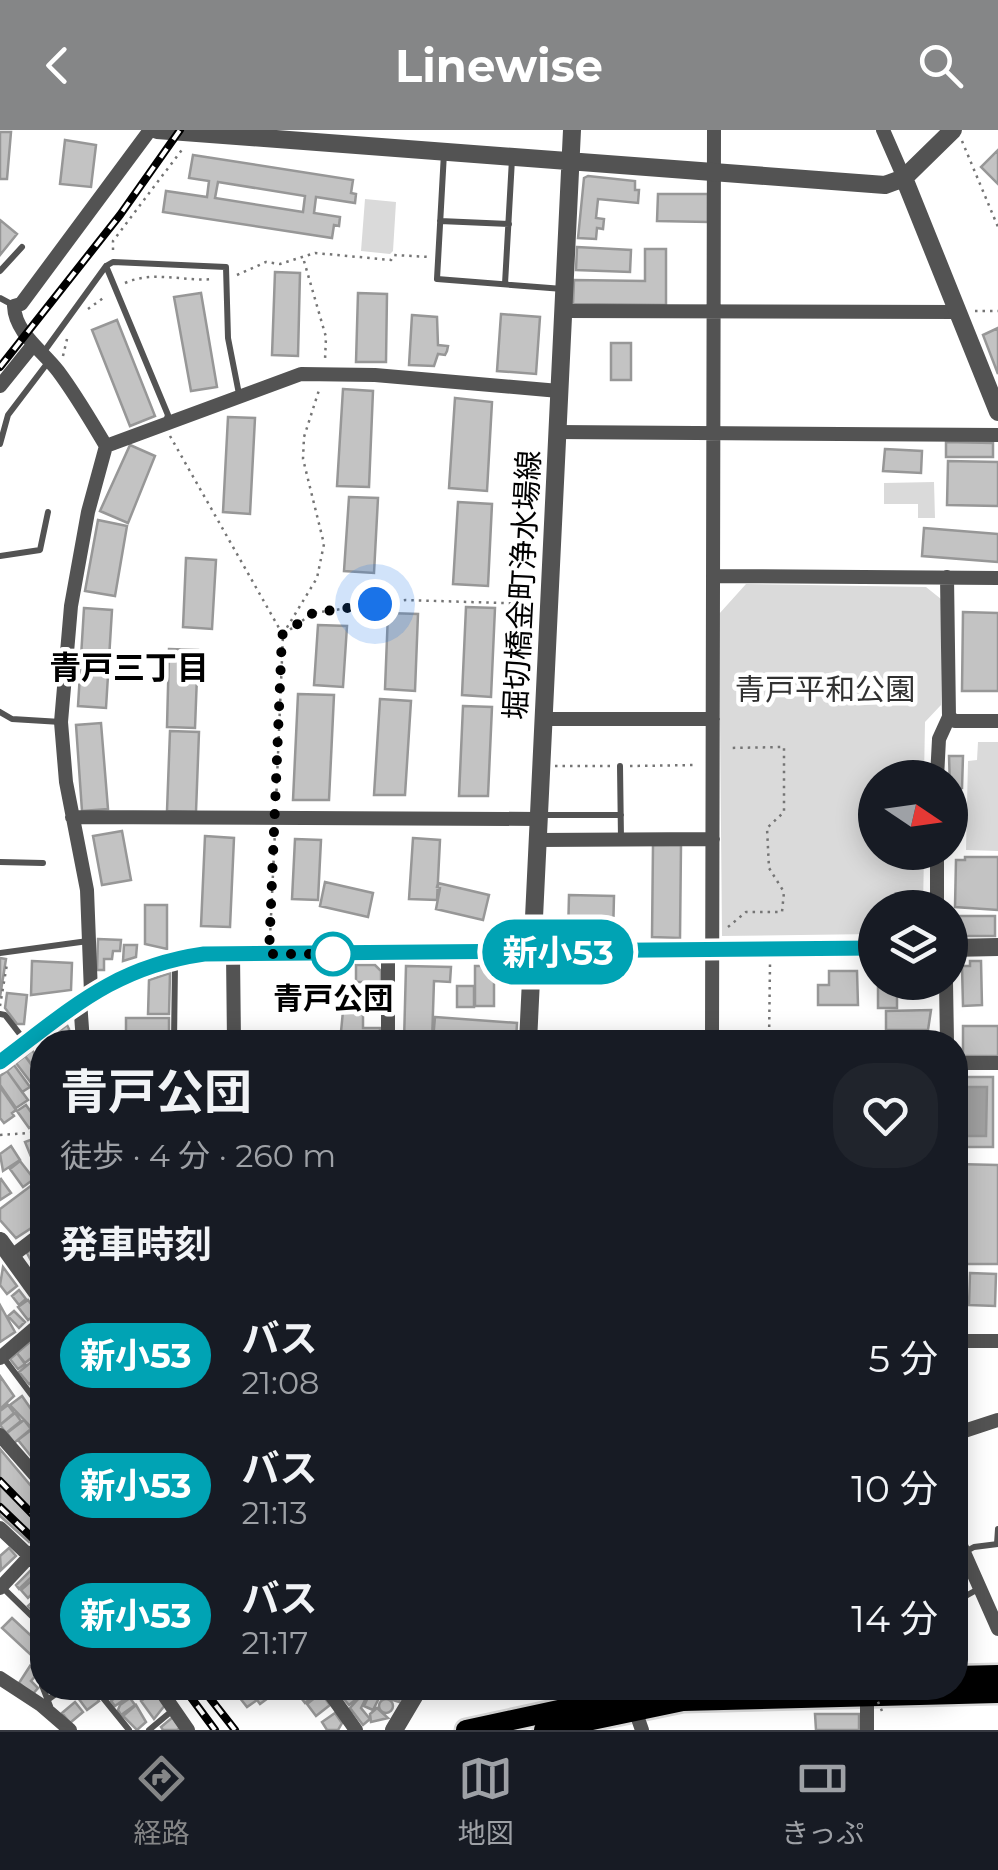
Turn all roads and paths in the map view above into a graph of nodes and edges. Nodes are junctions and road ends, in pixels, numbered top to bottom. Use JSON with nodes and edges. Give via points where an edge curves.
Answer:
{"nodes":[{"id":1,"x":154,"y":130,"type":"edge"},
{"id":2,"x":572,"y":130,"type":"edge"},
{"id":3,"x":714,"y":130,"type":"edge"},
{"id":4,"x":884,"y":130,"type":"edge"},
{"id":5,"x":194,"y":134,"type":"junction"},
{"id":6,"x":957,"y":134,"type":"edge"},
{"id":7,"x":444,"y":152,"type":"junction"},
{"id":8,"x":512,"y":157,"type":"junction"},
{"id":9,"x":570,"y":162,"type":"junction"},
{"id":10,"x":715,"y":171,"type":"junction"},
{"id":11,"x":904,"y":178,"type":"junction"},
{"id":12,"x":440,"y":220,"type":"junction"},
{"id":13,"x":509,"y":224,"type":"junction"},
{"id":14,"x":998,"y":227,"type":"edge"},
{"id":15,"x":22,"y":246,"type":"dead end"},
{"id":16,"x":304,"y":258,"type":"dead end"},
{"id":17,"x":110,"y":264,"type":"junction"},
{"id":18,"x":0,"y":271,"type":"edge"},
{"id":19,"x":505,"y":284,"type":"junction"},
{"id":20,"x":564,"y":289,"type":"junction"},
{"id":21,"x":0,"y":298,"type":"edge"},
{"id":22,"x":14,"y":306,"type":"junction"},
{"id":23,"x":563,"y":310,"type":"junction"},
{"id":24,"x":714,"y":310,"type":"junction"},
{"id":25,"x":998,"y":311,"type":"edge"},
{"id":26,"x":958,"y":312,"type":"junction"},
{"id":27,"x":42,"y":353,"type":"junction"},
{"id":28,"x":325,"y":372,"type":"junction"},
{"id":29,"x":0,"y":386,"type":"edge"},
{"id":30,"x":559,"y":391,"type":"junction"},
{"id":31,"x":239,"y":394,"type":"junction"},
{"id":32,"x":998,"y":412,"type":"edge"},
{"id":33,"x":164,"y":425,"type":"junction"},
{"id":34,"x":557,"y":432,"type":"junction"},
{"id":35,"x":713,"y":434,"type":"junction"},
{"id":36,"x":998,"y":435,"type":"edge"},
{"id":37,"x":0,"y":444,"type":"edge"},
{"id":38,"x":106,"y":446,"type":"junction"},
{"id":39,"x":48,"y":512,"type":"dead end"},
{"id":40,"x":0,"y":556,"type":"edge"},
{"id":41,"x":713,"y":576,"type":"junction"},
{"id":42,"x":948,"y":577,"type":"junction"},
{"id":43,"x":998,"y":578,"type":"edge"},
{"id":44,"x":549,"y":605,"type":"junction"},
{"id":45,"x":282,"y":635,"type":"junction"},
{"id":46,"x":0,"y":712,"type":"edge"},
{"id":47,"x":948,"y":717,"type":"junction"},
{"id":48,"x":543,"y":718,"type":"junction"},
{"id":49,"x":713,"y":719,"type":"junction"},
{"id":50,"x":998,"y":721,"type":"edge"},
{"id":51,"x":61,"y":722,"type":"junction"},
{"id":52,"x":722,"y":748,"type":"dead end"},
{"id":53,"x":938,"y":760,"type":"edge"},
{"id":54,"x":620,"y":766,"type":"dead end"},
{"id":55,"x":621,"y":815,"type":"junction"},
{"id":56,"x":72,"y":817,"type":"junction"},
{"id":57,"x":539,"y":817,"type":"junction"},
{"id":58,"x":276,"y":818,"type":"junction"},
{"id":59,"x":713,"y":839,"type":"junction"},
{"id":60,"x":538,"y":840,"type":"junction"},
{"id":61,"x":622,"y":840,"type":"junction"},
{"id":62,"x":0,"y":862,"type":"edge"},
{"id":63,"x":44,"y":864,"type":"dead end"},
{"id":64,"x":724,"y":931,"type":"dead end"},
{"id":65,"x":89,"y":941,"type":"junction"},
{"id":66,"x":998,"y":947,"type":"edge"},
{"id":67,"x":858,"y":948,"type":"edge"},
{"id":68,"x":968,"y":948,"type":"edge"},
{"id":69,"x":713,"y":949,"type":"junction"},
{"id":70,"x":533,"y":952,"type":"junction"},
{"id":71,"x":4,"y":953,"type":"edge"},
{"id":72,"x":388,"y":953,"type":"junction"},
{"id":73,"x":233,"y":954,"type":"junction"},
{"id":74,"x":269,"y":954,"type":"junction"},
{"id":75,"x":175,"y":958,"type":"junction"},
{"id":76,"x":770,"y":958,"type":"dead end"},
{"id":77,"x":86,"y":997,"type":"junction"},
{"id":78,"x":946,"y":1000,"type":"edge"},
{"id":79,"x":0,"y":1006,"type":"edge"},
{"id":80,"x":0,"y":1014,"type":"edge"},
{"id":81,"x":43,"y":1030,"type":"edge"},
{"id":82,"x":84,"y":1030,"type":"edge"},
{"id":83,"x":174,"y":1030,"type":"edge"},
{"id":84,"x":234,"y":1030,"type":"edge"},
{"id":85,"x":388,"y":1030,"type":"edge"},
{"id":86,"x":529,"y":1030,"type":"edge"},
{"id":87,"x":712,"y":1030,"type":"edge"},
{"id":88,"x":769,"y":1030,"type":"edge"},
{"id":89,"x":946,"y":1030,"type":"edge"},
{"id":90,"x":30,"y":1040,"type":"edge"},
{"id":91,"x":26,"y":1043,"type":"junction"},
{"id":92,"x":0,"y":1062,"type":"edge"},
{"id":93,"x":968,"y":1062,"type":"edge"},
{"id":94,"x":998,"y":1063,"type":"edge"},
{"id":95,"x":30,"y":1133,"type":"edge"},
{"id":96,"x":0,"y":1134,"type":"edge"},
{"id":97,"x":30,"y":1237,"type":"edge"},
{"id":98,"x":6,"y":1248,"type":"edge"},
{"id":99,"x":30,"y":1281,"type":"edge"},
{"id":100,"x":30,"y":1332,"type":"edge"},
{"id":101,"x":968,"y":1341,"type":"edge"},
{"id":102,"x":998,"y":1341,"type":"edge"},
{"id":103,"x":1,"y":1357,"type":"edge"},
{"id":104,"x":30,"y":1393,"type":"edge"},
{"id":105,"x":998,"y":1420,"type":"edge"},
{"id":106,"x":968,"y":1430,"type":"edge"},
{"id":107,"x":0,"y":1434,"type":"edge"},
{"id":108,"x":30,"y":1469,"type":"edge"},
{"id":109,"x":0,"y":1528,"type":"edge"},
{"id":110,"x":998,"y":1528,"type":"edge"},
{"id":111,"x":998,"y":1544,"type":"edge"},
{"id":112,"x":968,"y":1551,"type":"edge"},
{"id":113,"x":30,"y":1555,"type":"joint"},
{"id":114,"x":968,"y":1561,"type":"edge"},
{"id":115,"x":1,"y":1587,"type":"edge"},
{"id":116,"x":981,"y":1587,"type":"junction"},
{"id":117,"x":968,"y":1594,"type":"edge"},
{"id":118,"x":30,"y":1615,"type":"edge"},
{"id":119,"x":997,"y":1623,"type":"edge"},
{"id":120,"x":998,"y":1675,"type":"edge"},
{"id":121,"x":968,"y":1676,"type":"edge"},
{"id":122,"x":0,"y":1678,"type":"edge"},
{"id":123,"x":998,"y":1693,"type":"edge"},
{"id":124,"x":968,"y":1694,"type":"edge"},
{"id":125,"x":30,"y":1695,"type":"edge"},
{"id":126,"x":39,"y":1700,"type":"edge"},
{"id":127,"x":44,"y":1700,"type":"edge"},
{"id":128,"x":48,"y":1700,"type":"edge"},
{"id":129,"x":105,"y":1700,"type":"edge"},
{"id":130,"x":168,"y":1700,"type":"edge"},
{"id":131,"x":335,"y":1700,"type":"edge"},
{"id":132,"x":413,"y":1700,"type":"edge"},
{"id":133,"x":705,"y":1700,"type":"edge"},
{"id":134,"x":874,"y":1700,"type":"edge"},
{"id":135,"x":44,"y":1703,"type":"junction"},
{"id":136,"x":637,"y":1704,"type":"edge"},
{"id":137,"x":174,"y":1709,"type":"junction"},
{"id":138,"x":59,"y":1724,"type":"edge"},
{"id":139,"x":396,"y":1727,"type":"edge"},
{"id":140,"x":129,"y":1730,"type":"edge"},
{"id":141,"x":149,"y":1730,"type":"edge"},
{"id":142,"x":188,"y":1730,"type":"edge"},
{"id":143,"x":356,"y":1730,"type":"edge"},
{"id":144,"x":466,"y":1730,"type":"edge"},
{"id":145,"x":544,"y":1730,"type":"edge"},
{"id":146,"x":867,"y":1730,"type":"edge"}],
"edges":[{"from":1,"to":5,"type":"street"},
{"from":1,"to":22,"type":"street"},
{"from":2,"to":9,"type":"street","name":"堀切橋金町浄水場線"},
{"from":3,"to":10,"type":"street"},
{"from":4,"to":11,"type":"street"},
{"from":5,"to":7,"type":"street"},
{"from":5,"to":17,"type":"path","via":[[113,240]]},
{"from":6,"to":11,"type":"street"},
{"from":6,"to":14,"type":"path"},
{"from":7,"to":8,"type":"street"},
{"from":7,"to":12,"type":"lane"},
{"from":8,"to":9,"type":"street"},
{"from":8,"to":13,"type":"lane"},
{"from":9,"to":10,"type":"street"},
{"from":9,"to":20,"type":"street","name":"堀切橋金町浄水場線"},
{"from":10,"to":11,"type":"street","via":[[885,185]]},
{"from":10,"to":24,"type":"street"},
{"from":11,"to":26,"type":"street"},
{"from":12,"to":13,"type":"lane"},
{"from":12,"to":19,"type":"lane","via":[[437,280]]},
{"from":13,"to":19,"type":"lane"},
{"from":15,"to":18,"type":"lane"},
{"from":16,"to":28,"type":"path","via":[[326,337]]},
{"from":17,"to":27,"type":"lane"},
{"from":17,"to":31,"type":"lane","via":[[226,267],[226,323]]},
{"from":17,"to":33,"type":"lane","via":[[168,415]]},
{"from":19,"to":20,"type":"lane"},
{"from":20,"to":23,"type":"street","name":"堀切橋金町浄水場線"},
{"from":21,"to":22,"type":"lane"},
{"from":22,"to":27,"type":"street","via":[[16,320]]},
{"from":23,"to":24,"type":"street"},
{"from":23,"to":30,"type":"street","name":"堀切橋金町浄水場線"},
{"from":24,"to":26,"type":"street"},
{"from":24,"to":35,"type":"street"},
{"from":25,"to":26,"type":"path"},
{"from":26,"to":32,"type":"street"},
{"from":27,"to":29,"type":"street"},
{"from":27,"to":37,"type":"lane"},
{"from":27,"to":38,"type":"street"},
{"from":28,"to":30,"type":"street"},
{"from":28,"to":31,"type":"street"},
{"from":28,"to":45,"type":"path","via":[[303,459],[324,544],[317,578]]},
{"from":30,"to":34,"type":"street","name":"堀切橋金町浄水場線"},
{"from":31,"to":33,"type":"street"},
{"from":33,"to":38,"type":"street"},
{"from":33,"to":45,"type":"path"},
{"from":34,"to":35,"type":"street"},
{"from":34,"to":44,"type":"street","name":"堀切橋金町浄水場線"},
{"from":35,"to":36,"type":"street"},
{"from":35,"to":41,"type":"street"},
{"from":38,"to":51,"type":"street","via":[[71,606]]},
{"from":39,"to":40,"type":"lane","via":[[40,550]]},
{"from":41,"to":42,"type":"street"},
{"from":41,"to":49,"type":"street"},
{"from":42,"to":43,"type":"street"},
{"from":42,"to":47,"type":"street"},
{"from":44,"to":45,"type":"path","via":[[406,600],[313,613]]},
{"from":44,"to":48,"type":"street","name":"堀切橋金町浄水場線"},
{"from":45,"to":58,"type":"path"},
{"from":46,"to":51,"type":"lane"},
{"from":47,"to":50,"type":"street"},
{"from":47,"to":53,"type":"street"},
{"from":48,"to":49,"type":"street"},
{"from":48,"to":57,"type":"street","name":"堀切橋金町浄水場線"},
{"from":49,"to":59,"type":"street"},
{"from":51,"to":56,"type":"street"},
{"from":52,"to":64,"type":"path","via":[[784,747],[784,812],[767,828],[769,868],[784,892],[782,912],[746,912]]},
{"from":54,"to":55,"type":"lane"},
{"from":55,"to":57,"type":"lane"},
{"from":55,"to":61,"type":"lane"},
{"from":56,"to":58,"type":"street"},
{"from":56,"to":65,"type":"street"},
{"from":57,"to":58,"type":"street"},
{"from":57,"to":60,"type":"street","name":"堀切橋金町浄水場線"},
{"from":58,"to":74,"type":"path"},
{"from":59,"to":61,"type":"street"},
{"from":59,"to":69,"type":"street"},
{"from":60,"to":61,"type":"street"},
{"from":60,"to":70,"type":"street","name":"堀切橋金町浄水場線"},
{"from":62,"to":63,"type":"lane"},
{"from":65,"to":71,"type":"lane"},
{"from":65,"to":77,"type":"street"},
{"from":66,"to":68,"type":"street"},
{"from":67,"to":69,"type":"street"},
{"from":69,"to":70,"type":"street"},
{"from":69,"to":87,"type":"street"},
{"from":70,"to":72,"type":"street"},
{"from":70,"to":86,"type":"street","name":"堀切橋金町浄水場線"},
{"from":71,"to":79,"type":"path"},
{"from":72,"to":74,"type":"street"},
{"from":72,"to":85,"type":"street"},
{"from":73,"to":74,"type":"street"},
{"from":73,"to":75,"type":"street"},
{"from":73,"to":84,"type":"street"},
{"from":75,"to":77,"type":"street","via":[[135,970]]},
{"from":75,"to":83,"type":"lane"},
{"from":76,"to":88,"type":"path"},
{"from":77,"to":81,"type":"street"},
{"from":77,"to":82,"type":"street"},
{"from":78,"to":89,"type":"street"},
{"from":80,"to":91,"type":"lane"},
{"from":90,"to":91,"type":"street"},
{"from":91,"to":92,"type":"street"},
{"from":93,"to":94,"type":"street"},
{"from":95,"to":96,"type":"path"},
{"from":97,"to":98,"type":"street"},
{"from":98,"to":99,"type":"street"},
{"from":100,"to":103,"type":"street"},
{"from":101,"to":102,"type":"street"},
{"from":103,"to":104,"type":"lane"},
{"from":105,"to":106,"type":"street"},
{"from":107,"to":108,"type":"street"},
{"from":109,"to":113,"type":"street"},
{"from":110,"to":111,"type":"lane"},
{"from":111,"to":112,"type":"lane"},
{"from":113,"to":115,"type":"street"},
{"from":114,"to":116,"type":"street"},
{"from":115,"to":118,"type":"lane"},
{"from":116,"to":117,"type":"lane"},
{"from":116,"to":119,"type":"street"},
{"from":120,"to":121,"type":"main road"},
{"from":122,"to":125,"type":"street"},
{"from":123,"to":124,"type":"main road"},
{"from":126,"to":135,"type":"street"},
{"from":127,"to":135,"type":"lane"},
{"from":128,"to":135,"type":"lane"},
{"from":129,"to":140,"type":"lane"},
{"from":130,"to":137,"type":"street"},
{"from":131,"to":143,"type":"street"},
{"from":132,"to":139,"type":"street"},
{"from":133,"to":136,"type":"main road"},
{"from":134,"to":146,"type":"street"},
{"from":135,"to":138,"type":"street"},
{"from":136,"to":144,"type":"main road"},
{"from":136,"to":145,"type":"main road"},
{"from":137,"to":141,"type":"lane"},
{"from":137,"to":142,"type":"street"}]}
